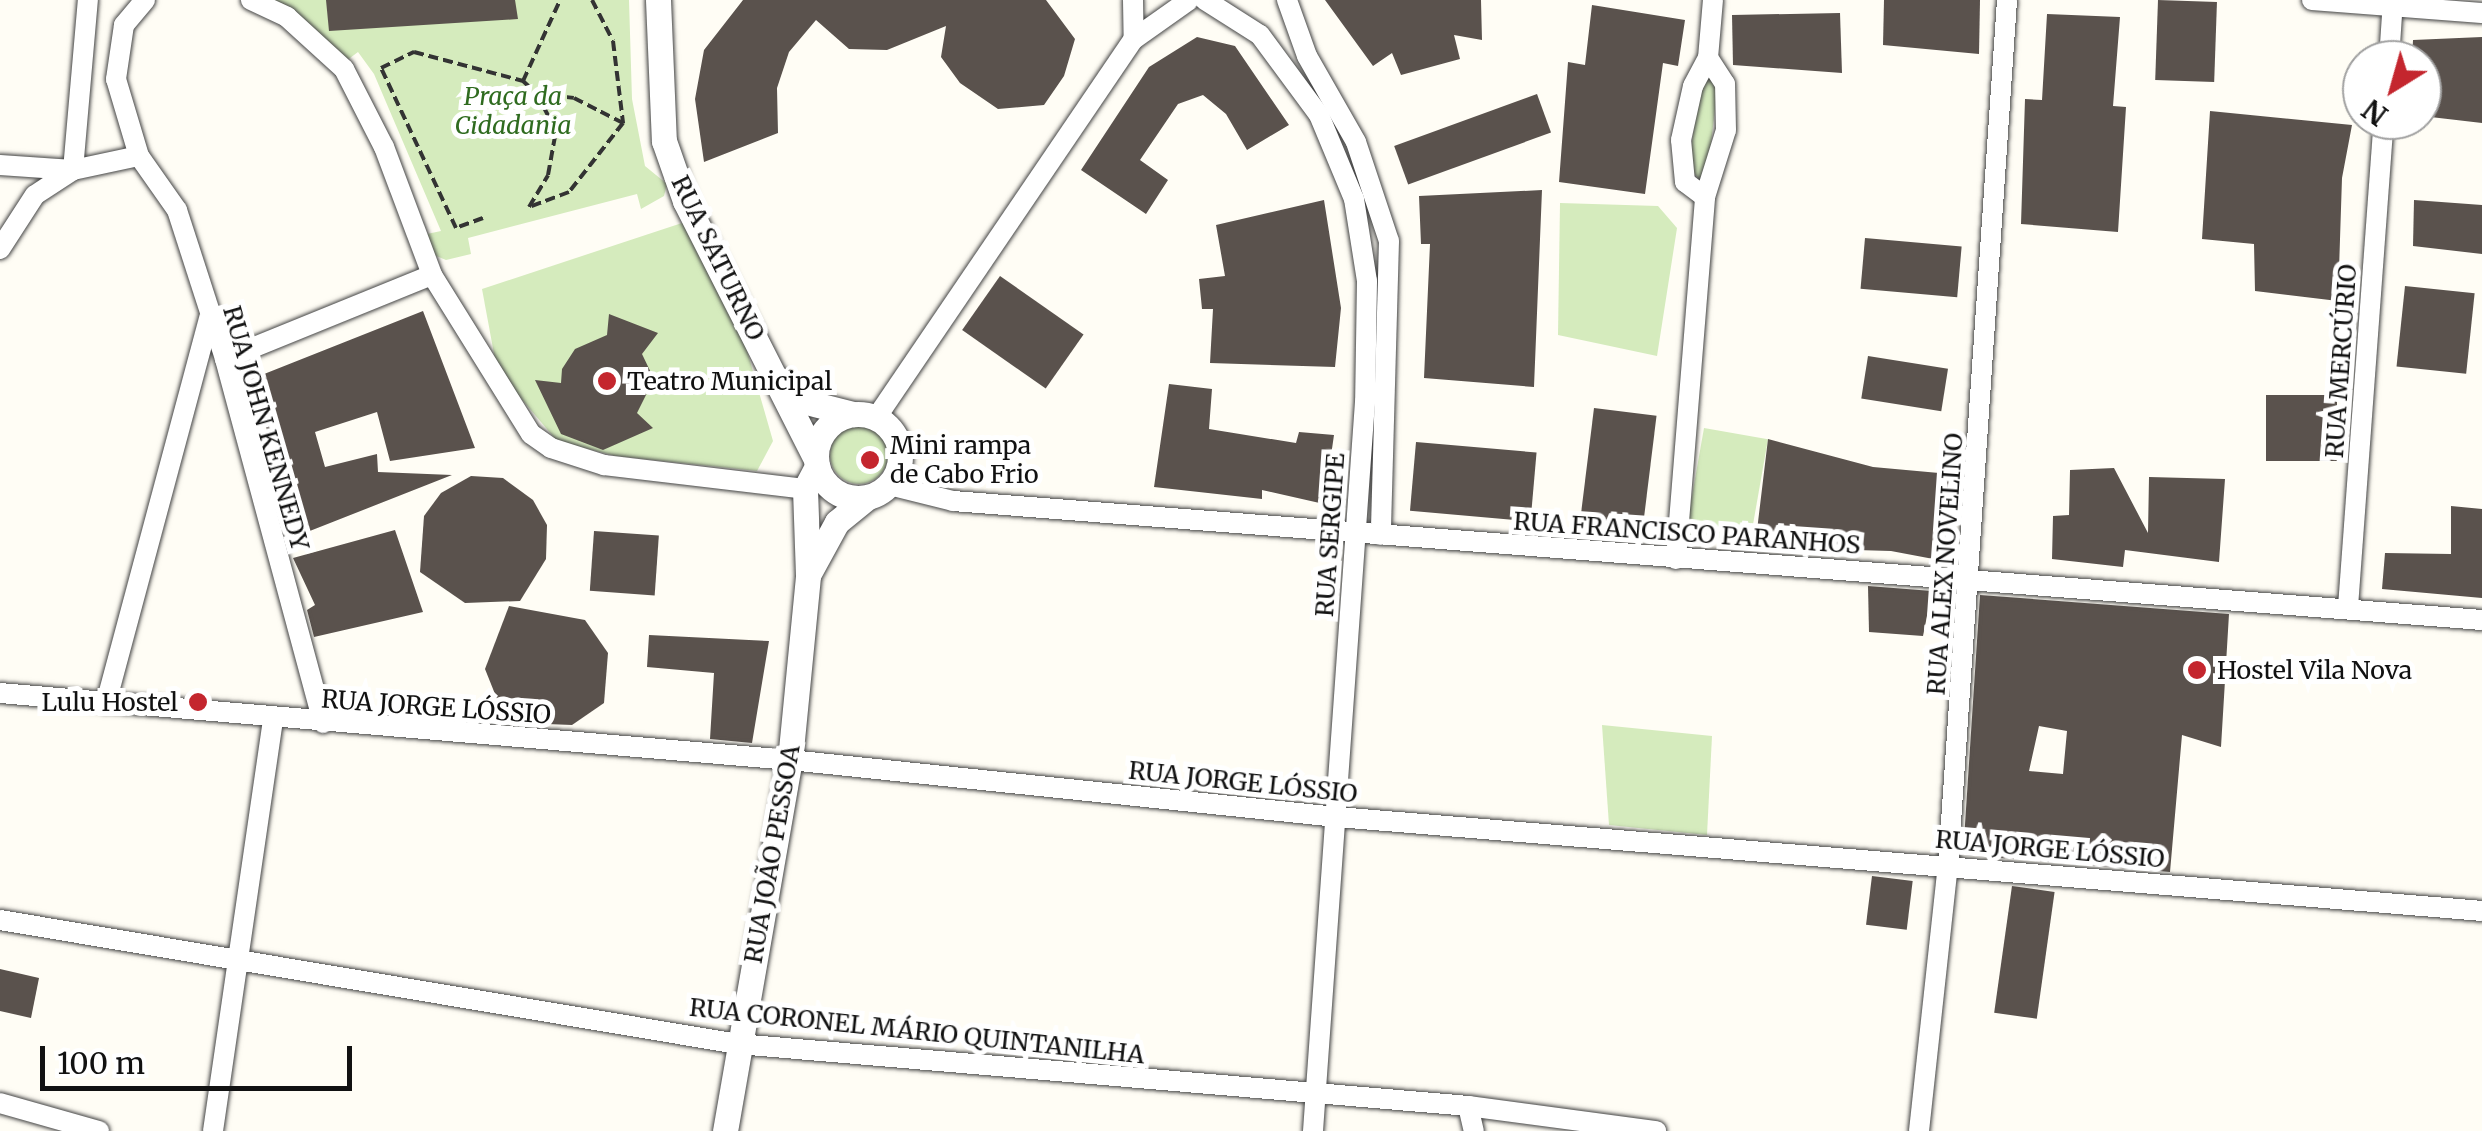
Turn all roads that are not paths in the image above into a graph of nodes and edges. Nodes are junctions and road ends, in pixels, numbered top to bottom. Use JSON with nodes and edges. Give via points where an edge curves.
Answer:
{"nodes":[{"id":1,"x":88,"y":0,"type":"edge"},
{"id":2,"x":145,"y":0,"type":"edge"},
{"id":3,"x":251,"y":0,"type":"edge"},
{"id":4,"x":1133,"y":0,"type":"edge"},
{"id":5,"x":1189,"y":0,"type":"edge"},
{"id":6,"x":1205,"y":0,"type":"edge"},
{"id":7,"x":1287,"y":0,"type":"edge"},
{"id":8,"x":1713,"y":0,"type":"edge"},
{"id":9,"x":2007,"y":0,"type":"edge"},
{"id":10,"x":2312,"y":0,"type":"edge"},
{"id":11,"x":2393,"y":3,"type":"edge"},
{"id":12,"x":663,"y":7,"type":"edge"},
{"id":13,"x":2482,"y":13,"type":"edge"},
{"id":14,"x":1134,"y":39,"type":"junction"},
{"id":15,"x":2390,"y":40,"type":"edge"},
{"id":16,"x":1708,"y":58,"type":"junction"},
{"id":17,"x":2383,"y":140,"type":"edge"},
{"id":18,"x":139,"y":156,"type":"junction"},
{"id":19,"x":0,"y":165,"type":"edge"},
{"id":20,"x":73,"y":170,"type":"junction"},
{"id":21,"x":1705,"y":197,"type":"junction"},
{"id":22,"x":1388,"y":240,"type":"junction"},
{"id":23,"x":1360,"y":246,"type":"junction"},
{"id":24,"x":0,"y":249,"type":"edge"},
{"id":25,"x":432,"y":275,"type":"junction"},
{"id":26,"x":209,"y":318,"type":"junction"},
{"id":27,"x":225,"y":359,"type":"junction"},
{"id":28,"x":775,"y":375,"type":"junction"},
{"id":29,"x":864,"y":416,"type":"junction"},
{"id":30,"x":812,"y":471,"type":"junction"},
{"id":31,"x":878,"y":491,"type":"junction"},
{"id":32,"x":1354,"y":533,"type":"junction"},
{"id":33,"x":1381,"y":535,"type":"junction"},
{"id":34,"x":1676,"y":559,"type":"junction"},
{"id":35,"x":808,"y":575,"type":"junction"},
{"id":36,"x":1970,"y":577,"type":"junction"},
{"id":37,"x":2348,"y":607,"type":"junction"},
{"id":38,"x":2482,"y":620,"type":"edge"},
{"id":39,"x":0,"y":692,"type":"edge"},
{"id":40,"x":106,"y":704,"type":"junction"},
{"id":41,"x":273,"y":720,"type":"junction"},
{"id":42,"x":323,"y":724,"type":"junction"},
{"id":43,"x":790,"y":760,"type":"junction"},
{"id":44,"x":1337,"y":817,"type":"junction"},
{"id":45,"x":1948,"y":866,"type":"junction"},
{"id":46,"x":2482,"y":911,"type":"edge"},
{"id":47,"x":0,"y":920,"type":"edge"},
{"id":48,"x":240,"y":958,"type":"junction"},
{"id":49,"x":738,"y":1044,"type":"junction"},
{"id":50,"x":1316,"y":1093,"type":"junction"},
{"id":51,"x":0,"y":1103,"type":"edge"},
{"id":52,"x":1468,"y":1106,"type":"junction"},
{"id":53,"x":99,"y":1131,"type":"edge"},
{"id":54,"x":213,"y":1131,"type":"edge"},
{"id":55,"x":724,"y":1131,"type":"edge"},
{"id":56,"x":1312,"y":1131,"type":"edge"},
{"id":57,"x":1474,"y":1131,"type":"edge"},
{"id":58,"x":1656,"y":1131,"type":"edge"},
{"id":59,"x":1919,"y":1131,"type":"edge"}],
"edges":[{"from":1,"to":20,"type":"street"},
{"from":2,"to":18,"type":"street","via":[[124,25],[116,53],[116,79]]},
{"from":3,"to":25,"type":"street","via":[[288,17],[344,69],[384,147]]},
{"from":4,"to":14,"type":"street"},
{"from":5,"to":14,"type":"street"},
{"from":6,"to":23,"type":"street","name":"RUA SERGIPE","via":[[1260,34],[1319,115],[1354,200]]},
{"from":7,"to":22,"type":"street","name":"RUA SERGIPE","via":[[1307,56],[1356,142]]},
{"from":8,"to":16,"type":"street"},
{"from":9,"to":36,"type":"street","name":"RUA ALEX NOVELINO"},
{"from":10,"to":11,"type":"street"},
{"from":11,"to":13,"type":"street"},
{"from":11,"to":15,"type":"street"},
{"from":12,"to":28,"type":"street","name":"RUA SATURNO","via":[[664,141],[685,202]]},
{"from":14,"to":29,"type":"street"},
{"from":16,"to":21,"type":"street","via":[[1728,98],[1722,154]]},
{"from":16,"to":21,"type":"street","via":[[1690,96],[1681,158],[1685,182]]},
{"from":17,"to":37,"type":"street","name":"RUA MERCÚRIO"},
{"from":18,"to":20,"type":"street"},
{"from":18,"to":26,"type":"street","name":"RUA JOHN KENNEDY","via":[[177,210]]},
{"from":19,"to":20,"type":"street"},
{"from":20,"to":24,"type":"street","via":[[35,195]]},
{"from":21,"to":34,"type":"street"},
{"from":22,"to":23,"type":"street"},
{"from":22,"to":33,"type":"street","name":"RUA SERGIPE"},
{"from":23,"to":32,"type":"street","name":"RUA SERGIPE","via":[[1367,320]]},
{"from":25,"to":27,"type":"street"},
{"from":25,"to":30,"type":"street","via":[[516,416],[551,448],[637,471]]},
{"from":26,"to":27,"type":"street","name":"RUA JOHN KENNEDY"},
{"from":26,"to":40,"type":"street"},
{"from":27,"to":42,"type":"street","name":"RUA JOHN KENNEDY"},
{"from":28,"to":29,"type":"street","name":"RUA SATURNO","via":[[806,402]]},
{"from":28,"to":30,"type":"street","name":"RUA SATURNO"},
{"from":29,"to":30,"type":"street","via":[[825,429]]},
{"from":29,"to":31,"type":"street","via":[[900,448]]},
{"from":30,"to":31,"type":"street","via":[[830,488]]},
{"from":30,"to":35,"type":"street","name":"RUA JOÃO PESSOA"},
{"from":31,"to":32,"type":"street","name":"RUA FRANCISCO PARANHOS"},
{"from":31,"to":35,"type":"street","name":"RUA JOÃO PESSOA","via":[[837,522]]},
{"from":32,"to":33,"type":"street","name":"RUA FRANCISCO PARANHOS"},
{"from":32,"to":44,"type":"street","name":"RUA SERGIPE"},
{"from":33,"to":34,"type":"street","name":"RUA FRANCISCO PARANHOS"},
{"from":34,"to":36,"type":"street","name":"RUA FRANCISCO PARANHOS"},
{"from":35,"to":43,"type":"street","name":"RUA JOÃO PESSOA"},
{"from":36,"to":37,"type":"street","name":"RUA FRANCISCO PARANHOS"},
{"from":36,"to":45,"type":"street","name":"RUA ALEX NOVELINO"},
{"from":37,"to":38,"type":"street","name":"RUA FRANCISCO PARANHOS"},
{"from":39,"to":40,"type":"street","name":"RUA JORGE LÓSSIO"},
{"from":40,"to":41,"type":"street","name":"RUA JORGE LÓSSIO"},
{"from":41,"to":42,"type":"street","name":"RUA JORGE LÓSSIO"},
{"from":41,"to":48,"type":"street"},
{"from":42,"to":43,"type":"street","name":"RUA JORGE LÓSSIO"},
{"from":43,"to":44,"type":"street","name":"RUA JORGE LÓSSIO"},
{"from":43,"to":49,"type":"street","name":"RUA JOÃO PESSOA"},
{"from":44,"to":45,"type":"street","name":"RUA JORGE LÓSSIO"},
{"from":44,"to":50,"type":"street","name":"RUA SERGIPE"},
{"from":45,"to":46,"type":"street","name":"RUA JORGE LÓSSIO"},
{"from":45,"to":59,"type":"street","name":"RUA ALEX NOVELINO"},
{"from":47,"to":48,"type":"street","name":"RUA CORONEL MÁRIO QUINTANILHA"},
{"from":48,"to":49,"type":"street","name":"RUA CORONEL MÁRIO QUINTANILHA"},
{"from":48,"to":54,"type":"street"},
{"from":49,"to":50,"type":"street","name":"RUA CORONEL MÁRIO QUINTANILHA"},
{"from":49,"to":55,"type":"street","name":"RUA JOÃO PESSOA"},
{"from":50,"to":52,"type":"street","name":"RUA CORONEL MÁRIO QUINTANILHA"},
{"from":50,"to":56,"type":"street","name":"RUA SERGIPE"},
{"from":51,"to":53,"type":"street"},
{"from":52,"to":57,"type":"street"},
{"from":52,"to":58,"type":"street","name":"RUA CORONEL MÁRIO QUINTANILHA"}]}
